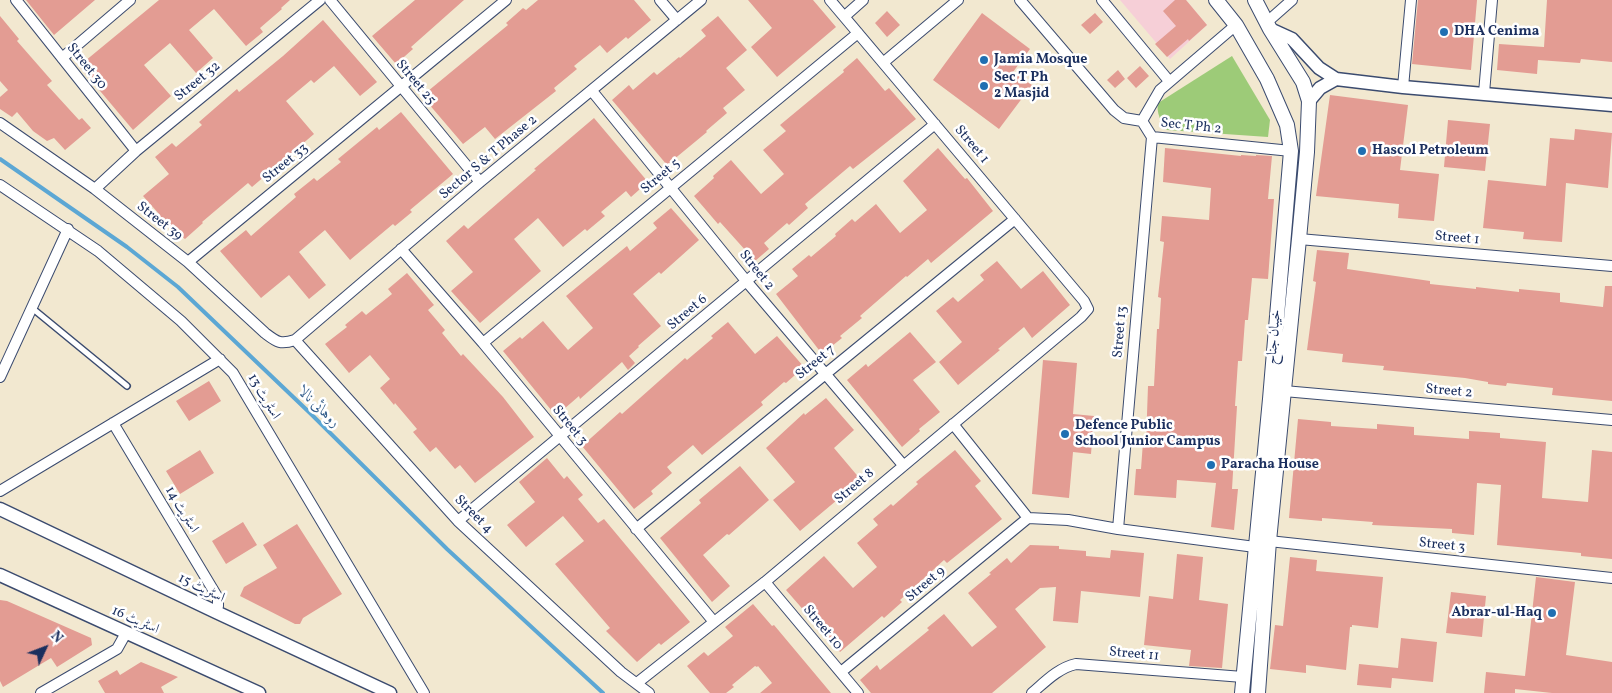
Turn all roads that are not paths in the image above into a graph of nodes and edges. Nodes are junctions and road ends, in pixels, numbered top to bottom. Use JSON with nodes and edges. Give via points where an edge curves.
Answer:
{"nodes":[{"id":1,"x":16,"y":0,"type":"edge"},
{"id":2,"x":130,"y":0,"type":"edge"},
{"id":3,"x":320,"y":0,"type":"edge"},
{"id":4,"x":330,"y":0,"type":"edge"},
{"id":5,"x":506,"y":0,"type":"edge"},
{"id":6,"x":660,"y":0,"type":"edge"},
{"id":7,"x":701,"y":0,"type":"edge"},
{"id":8,"x":830,"y":0,"type":"edge"},
{"id":9,"x":863,"y":0,"type":"edge"},
{"id":10,"x":958,"y":0,"type":"edge"},
{"id":11,"x":1020,"y":0,"type":"edge"},
{"id":12,"x":1102,"y":0,"type":"edge"},
{"id":13,"x":1292,"y":0,"type":"edge"},
{"id":14,"x":1411,"y":0,"type":"edge"},
{"id":15,"x":1492,"y":0,"type":"edge"},
{"id":16,"x":1219,"y":1,"type":"edge"},
{"id":17,"x":1255,"y":3,"type":"edge"},
{"id":18,"x":845,"y":16,"type":"junction"},
{"id":19,"x":677,"y":20,"type":"junction"},
{"id":20,"x":1236,"y":25,"type":"junction"},
{"id":21,"x":1268,"y":26,"type":"junction"},
{"id":22,"x":858,"y":33,"type":"junction"},
{"id":23,"x":62,"y":58,"type":"junction"},
{"id":24,"x":884,"y":62,"type":"junction"},
{"id":25,"x":1336,"y":79,"type":"junction"},
{"id":26,"x":1169,"y":81,"type":"junction"},
{"id":27,"x":1403,"y":87,"type":"junction"},
{"id":28,"x":400,"y":88,"type":"junction"},
{"id":29,"x":592,"y":91,"type":"junction"},
{"id":30,"x":1484,"y":93,"type":"junction"},
{"id":31,"x":1309,"y":101,"type":"junction"},
{"id":32,"x":1612,"y":105,"type":"edge"},
{"id":33,"x":1142,"y":121,"type":"junction"},
{"id":34,"x":0,"y":123,"type":"edge"},
{"id":35,"x":936,"y":124,"type":"junction"},
{"id":36,"x":1152,"y":137,"type":"junction"},
{"id":37,"x":136,"y":151,"type":"junction"},
{"id":38,"x":1291,"y":151,"type":"junction"},
{"id":39,"x":480,"y":182,"type":"junction"},
{"id":40,"x":0,"y":185,"type":"edge"},
{"id":41,"x":670,"y":187,"type":"junction"},
{"id":42,"x":95,"y":189,"type":"junction"},
{"id":43,"x":1015,"y":219,"type":"junction"},
{"id":44,"x":68,"y":230,"type":"junction"},
{"id":45,"x":1300,"y":239,"type":"junction"},
{"id":46,"x":401,"y":249,"type":"junction"},
{"id":47,"x":188,"y":262,"type":"junction"},
{"id":48,"x":1612,"y":266,"type":"edge"},
{"id":49,"x":747,"y":282,"type":"junction"},
{"id":50,"x":32,"y":307,"type":"junction"},
{"id":51,"x":1088,"y":309,"type":"joint"},
{"id":52,"x":295,"y":340,"type":"junction"},
{"id":53,"x":482,"y":343,"type":"junction"},
{"id":54,"x":220,"y":359,"type":"junction"},
{"id":55,"x":824,"y":375,"type":"junction"},
{"id":56,"x":0,"y":377,"type":"edge"},
{"id":57,"x":127,"y":386,"type":"dead end"},
{"id":58,"x":1284,"y":391,"type":"junction"},
{"id":59,"x":1612,"y":420,"type":"edge"},
{"id":60,"x":114,"y":423,"type":"junction"},
{"id":61,"x":953,"y":424,"type":"junction"},
{"id":62,"x":560,"y":437,"type":"junction"},
{"id":63,"x":902,"y":465,"type":"junction"},
{"id":64,"x":0,"y":491,"type":"edge"},
{"id":65,"x":0,"y":509,"type":"edge"},
{"id":66,"x":1028,"y":518,"type":"junction"},
{"id":67,"x":458,"y":521,"type":"junction"},
{"id":68,"x":636,"y":529,"type":"junction"},
{"id":69,"x":1118,"y":529,"type":"junction"},
{"id":70,"x":1269,"y":541,"type":"junction"},
{"id":71,"x":1256,"y":547,"type":"junction"},
{"id":72,"x":0,"y":575,"type":"edge"},
{"id":73,"x":1612,"y":578,"type":"edge"},
{"id":74,"x":765,"y":582,"type":"junction"},
{"id":75,"x":216,"y":612,"type":"junction"},
{"id":76,"x":714,"y":622,"type":"junction"},
{"id":77,"x":126,"y":633,"type":"junction"},
{"id":78,"x":841,"y":672,"type":"junction"},
{"id":79,"x":1243,"y":677,"type":"junction"},
{"id":80,"x":637,"y":683,"type":"junction"},
{"id":81,"x":41,"y":693,"type":"edge"},
{"id":82,"x":259,"y":693,"type":"edge"},
{"id":83,"x":390,"y":693,"type":"edge"},
{"id":84,"x":424,"y":693,"type":"edge"},
{"id":85,"x":649,"y":693,"type":"edge"},
{"id":86,"x":858,"y":693,"type":"edge"},
{"id":87,"x":1032,"y":693,"type":"edge"},
{"id":88,"x":1242,"y":693,"type":"edge"},
{"id":89,"x":1258,"y":693,"type":"edge"}],
"edges":[{"from":1,"to":23,"type":"street","name":"Street 30"},
{"from":2,"to":23,"type":"street"},
{"from":3,"to":37,"type":"street","name":"Street 32"},
{"from":4,"to":28,"type":"street","name":"Street 25"},
{"from":5,"to":28,"type":"street","name":"Street 33"},
{"from":6,"to":19,"type":"street"},
{"from":7,"to":19,"type":"street","name":"Sector S & T Phase 2"},
{"from":8,"to":18,"type":"street","name":"Street 1"},
{"from":9,"to":18,"type":"street"},
{"from":10,"to":24,"type":"street"},
{"from":11,"to":33,"type":"street","via":[[1114,110],[1124,118]]},
{"from":12,"to":26,"type":"street"},
{"from":13,"to":21,"type":"street"},
{"from":14,"to":27,"type":"street"},
{"from":15,"to":30,"type":"street"},
{"from":16,"to":20,"type":"main road","name":"خیبان جناح"},
{"from":17,"to":21,"type":"main road","name":"خیبان جناح"},
{"from":18,"to":22,"type":"street","name":"Street 1"},
{"from":19,"to":29,"type":"street","name":"Sector S & T Phase 2"},
{"from":20,"to":26,"type":"street","name":"Sec T Ph 2"},
{"from":20,"to":38,"type":"main road","name":"خیبان جناح","via":[[1281,110]]},
{"from":21,"to":25,"type":"street","via":[[1292,39],[1319,68]]},
{"from":21,"to":31,"type":"main road","name":"خیبان جناح","via":[[1302,82]]},
{"from":22,"to":24,"type":"street","name":"Street 1"},
{"from":22,"to":41,"type":"street","name":"Street 5"},
{"from":23,"to":37,"type":"street","name":"Street 30"},
{"from":24,"to":35,"type":"street","name":"Street 1"},
{"from":25,"to":27,"type":"street"},
{"from":25,"to":31,"type":"street","via":[[1320,88]]},
{"from":26,"to":33,"type":"street","name":"Sec T Ph 2"},
{"from":27,"to":30,"type":"street"},
{"from":28,"to":39,"type":"street","name":"Street 25"},
{"from":28,"to":47,"type":"street","name":"Street 33"},
{"from":29,"to":39,"type":"street","name":"Sector S & T Phase 2"},
{"from":29,"to":41,"type":"street","name":"Street 2"},
{"from":30,"to":32,"type":"street"},
{"from":31,"to":45,"type":"main road","name":"خیبان جناح"},
{"from":33,"to":36,"type":"street","name":"Sec T Ph 2"},
{"from":34,"to":42,"type":"street","name":"Street 39"},
{"from":35,"to":43,"type":"street","name":"Street 1"},
{"from":35,"to":49,"type":"street","name":"Street 6"},
{"from":36,"to":38,"type":"street","name":"Sec T Ph 2"},
{"from":36,"to":69,"type":"street","name":"Street 13"},
{"from":37,"to":42,"type":"street","name":"Street 32"},
{"from":38,"to":71,"type":"main road","name":"خیبان جناح"},
{"from":39,"to":46,"type":"street","name":"Sector S & T Phase 2"},
{"from":40,"to":44,"type":"street","name":"اسٹریٹ 13"},
{"from":41,"to":49,"type":"street","name":"Street 2"},
{"from":41,"to":53,"type":"street","name":"Street 5"},
{"from":42,"to":47,"type":"street","name":"Street 39"},
{"from":43,"to":51,"type":"street","name":"Street 1"},
{"from":43,"to":55,"type":"street","name":"Street 7"},
{"from":44,"to":50,"type":"street"},
{"from":44,"to":54,"type":"street","name":"اسٹریٹ 13","via":[[181,320]]},
{"from":45,"to":48,"type":"street","name":"Street 1"},
{"from":45,"to":58,"type":"main road","name":"خیبان جناح"},
{"from":46,"to":52,"type":"street","name":"Sector S & T Phase 2"},
{"from":46,"to":53,"type":"street","name":"Street 3"},
{"from":47,"to":52,"type":"street","name":"Street 39","via":[[265,333],[284,344]]},
{"from":49,"to":55,"type":"street","name":"Street 2"},
{"from":49,"to":62,"type":"street","name":"Street 6"},
{"from":50,"to":56,"type":"street"},
{"from":50,"to":57,"type":"lane"},
{"from":51,"to":61,"type":"street","name":"Street 8"},
{"from":52,"to":67,"type":"street","name":"Street 4"},
{"from":53,"to":62,"type":"street","name":"Street 3"},
{"from":54,"to":60,"type":"street"},
{"from":54,"to":84,"type":"street","name":"اسٹریٹ 13","via":[[233,373]]},
{"from":55,"to":63,"type":"street","name":"Street 2"},
{"from":55,"to":68,"type":"street","name":"Street 7"},
{"from":58,"to":59,"type":"street","name":"Street 2"},
{"from":58,"to":70,"type":"main road","name":"خیبان جناح"},
{"from":60,"to":64,"type":"street"},
{"from":60,"to":75,"type":"street","name":"اسٹریٹ 14","via":[[218,598]]},
{"from":61,"to":63,"type":"street","name":"Street 8"},
{"from":61,"to":66,"type":"street"},
{"from":62,"to":67,"type":"street","name":"Street 6"},
{"from":62,"to":68,"type":"street","name":"Street 3"},
{"from":63,"to":74,"type":"street","name":"Street 8"},
{"from":65,"to":75,"type":"street","name":"اسٹریٹ 15"},
{"from":66,"to":69,"type":"street","via":[[1068,520]]},
{"from":66,"to":78,"type":"street","name":"Street 9"},
{"from":67,"to":80,"type":"street","name":"Street 4","via":[[621,672]]},
{"from":68,"to":76,"type":"street","name":"Street 3"},
{"from":69,"to":71,"type":"street"},
{"from":70,"to":73,"type":"street","name":"Street 3"},
{"from":70,"to":89,"type":"main road","name":"خیبان جناح"},
{"from":71,"to":79,"type":"main road","name":"خیبان جناح"},
{"from":72,"to":77,"type":"street","name":"اسٹریٹ 16"},
{"from":74,"to":76,"type":"street","name":"Street 8"},
{"from":74,"to":78,"type":"street","name":"Street 10"},
{"from":75,"to":83,"type":"street","name":"اسٹریٹ 15"},
{"from":76,"to":80,"type":"street","name":"Street 8"},
{"from":77,"to":81,"type":"street","via":[[117,649]]},
{"from":77,"to":82,"type":"street","name":"اسٹریٹ 16"},
{"from":78,"to":86,"type":"street","name":"Street 10"},
{"from":79,"to":87,"type":"street","name":"Street 11","via":[[1076,664],[1058,671]]},
{"from":79,"to":88,"type":"main road","name":"خیبان جناح"},
{"from":80,"to":85,"type":"street","name":"Street 4"}]}
